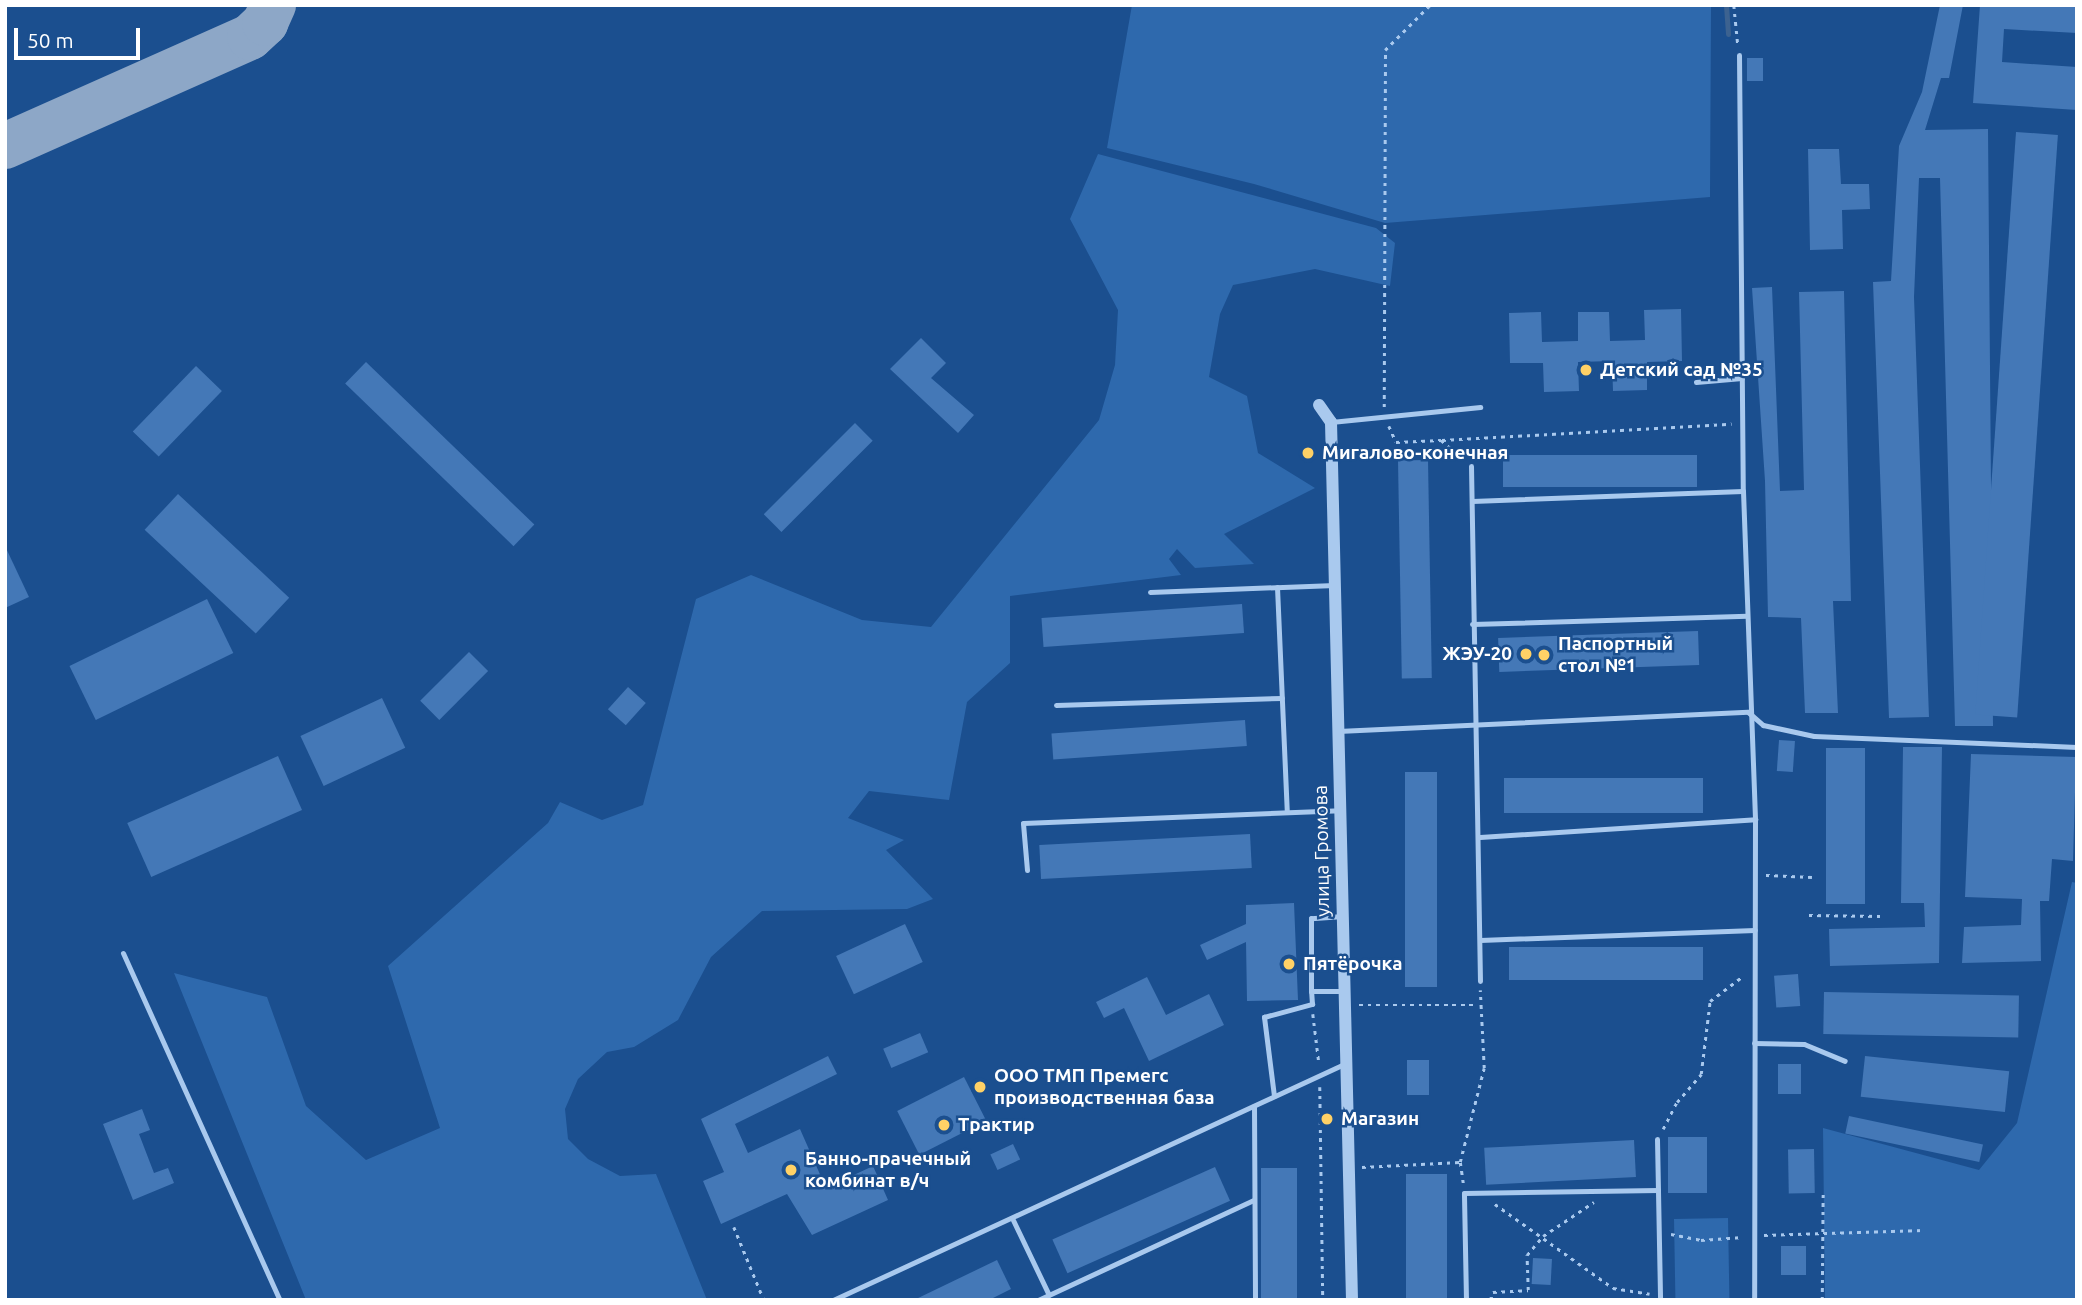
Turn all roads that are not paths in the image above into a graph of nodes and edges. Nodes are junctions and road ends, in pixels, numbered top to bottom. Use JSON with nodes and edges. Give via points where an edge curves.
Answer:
{"nodes":[{"id":1,"x":1739,"y":55,"type":"road end"},
{"id":2,"x":1742,"y":378,"type":"junction"},
{"id":3,"x":1696,"y":382,"type":"dead end"},
{"id":4,"x":1319,"y":405,"type":"dead end"},
{"id":5,"x":1480,"y":407,"type":"dead end"},
{"id":6,"x":1331,"y":422,"type":"junction"},
{"id":7,"x":1471,"y":466,"type":"road end"},
{"id":8,"x":1743,"y":491,"type":"junction"},
{"id":9,"x":1472,"y":501,"type":"junction"},
{"id":10,"x":1335,"y":585,"type":"junction"},
{"id":11,"x":1277,"y":587,"type":"junction"},
{"id":12,"x":1150,"y":592,"type":"dead end"},
{"id":13,"x":1747,"y":615,"type":"junction"},
{"id":14,"x":1472,"y":624,"type":"junction"},
{"id":15,"x":1282,"y":698,"type":"junction"},
{"id":16,"x":1056,"y":705,"type":"dead end"},
{"id":17,"x":1748,"y":712,"type":"junction"},
{"id":18,"x":1475,"y":725,"type":"junction"},
{"id":19,"x":1338,"y":731,"type":"junction"},
{"id":20,"x":2077,"y":747,"type":"edge"},
{"id":21,"x":1340,"y":810,"type":"junction"},
{"id":22,"x":1287,"y":811,"type":"junction"},
{"id":23,"x":1755,"y":819,"type":"junction"},
{"id":24,"x":1480,"y":837,"type":"junction"},
{"id":25,"x":1027,"y":870,"type":"dead end"},
{"id":26,"x":1343,"y":916,"type":"junction"},
{"id":27,"x":1755,"y":930,"type":"junction"},
{"id":28,"x":1480,"y":940,"type":"junction"},
{"id":29,"x":123,"y":953,"type":"dead end"},
{"id":30,"x":1480,"y":981,"type":"road end"},
{"id":31,"x":1311,"y":991,"type":"junction"},
{"id":32,"x":1345,"y":991,"type":"junction"},
{"id":33,"x":1754,"y":1042,"type":"junction"},
{"id":34,"x":1845,"y":1061,"type":"dead end"},
{"id":35,"x":1347,"y":1063,"type":"junction"},
{"id":36,"x":1274,"y":1096,"type":"junction"},
{"id":37,"x":1254,"y":1106,"type":"junction"},
{"id":38,"x":1657,"y":1139,"type":"road end"},
{"id":39,"x":1658,"y":1189,"type":"junction"},
{"id":40,"x":1253,"y":1200,"type":"junction"},
{"id":41,"x":1013,"y":1220,"type":"junction"},
{"id":42,"x":1049,"y":1295,"type":"junction"},
{"id":43,"x":1660,"y":1297,"type":"edge"},
{"id":44,"x":280,"y":1300,"type":"edge"},
{"id":45,"x":833,"y":1300,"type":"edge"},
{"id":46,"x":1038,"y":1300,"type":"edge"},
{"id":47,"x":1255,"y":1300,"type":"edge"},
{"id":48,"x":1352,"y":1300,"type":"edge"},
{"id":49,"x":1466,"y":1300,"type":"edge"},
{"id":50,"x":1754,"y":1300,"type":"edge"}],
"edges":[{"from":1,"to":2,"type":"lane"},
{"from":2,"to":3,"type":"lane"},
{"from":2,"to":8,"type":"lane"},
{"from":4,"to":6,"type":"street"},
{"from":5,"to":6,"type":"lane"},
{"from":6,"to":10,"type":"street","name":"улица Громова"},
{"from":7,"to":9,"type":"lane"},
{"from":8,"to":9,"type":"lane"},
{"from":8,"to":13,"type":"lane"},
{"from":9,"to":14,"type":"lane"},
{"from":10,"to":11,"type":"lane"},
{"from":10,"to":19,"type":"street","name":"улица Громова"},
{"from":11,"to":12,"type":"lane"},
{"from":11,"to":15,"type":"lane"},
{"from":13,"to":14,"type":"lane"},
{"from":13,"to":17,"type":"lane"},
{"from":14,"to":18,"type":"lane"},
{"from":15,"to":16,"type":"lane"},
{"from":15,"to":22,"type":"lane"},
{"from":17,"to":18,"type":"lane"},
{"from":17,"to":20,"type":"lane","via":[[1763,725],[1814,736]]},
{"from":17,"to":23,"type":"lane"},
{"from":18,"to":19,"type":"lane"},
{"from":18,"to":24,"type":"lane"},
{"from":19,"to":21,"type":"street","name":"улица Громова"},
{"from":21,"to":22,"type":"lane"},
{"from":21,"to":26,"type":"street","name":"улица Громова"},
{"from":22,"to":25,"type":"lane","via":[[1023,823]]},
{"from":23,"to":24,"type":"lane"},
{"from":23,"to":27,"type":"lane"},
{"from":24,"to":28,"type":"lane"},
{"from":26,"to":31,"type":"lane","via":[[1311,918]]},
{"from":26,"to":32,"type":"street","name":"улица Громова"},
{"from":27,"to":28,"type":"lane"},
{"from":27,"to":33,"type":"lane"},
{"from":28,"to":30,"type":"lane"},
{"from":29,"to":44,"type":"lane"},
{"from":31,"to":32,"type":"lane"},
{"from":31,"to":36,"type":"lane","via":[[1312,1004],[1264,1017]]},
{"from":32,"to":35,"type":"street","name":"улица Громова"},
{"from":33,"to":34,"type":"lane","via":[[1804,1044]]},
{"from":33,"to":50,"type":"lane"},
{"from":35,"to":36,"type":"lane"},
{"from":35,"to":48,"type":"street","name":"улица Громова"},
{"from":36,"to":37,"type":"lane"},
{"from":37,"to":40,"type":"lane"},
{"from":37,"to":41,"type":"lane"},
{"from":38,"to":39,"type":"lane"},
{"from":39,"to":43,"type":"lane"},
{"from":39,"to":49,"type":"lane","via":[[1464,1193]]},
{"from":40,"to":42,"type":"lane"},
{"from":40,"to":47,"type":"lane"},
{"from":41,"to":42,"type":"lane"},
{"from":41,"to":45,"type":"lane"},
{"from":42,"to":46,"type":"lane"}]}
